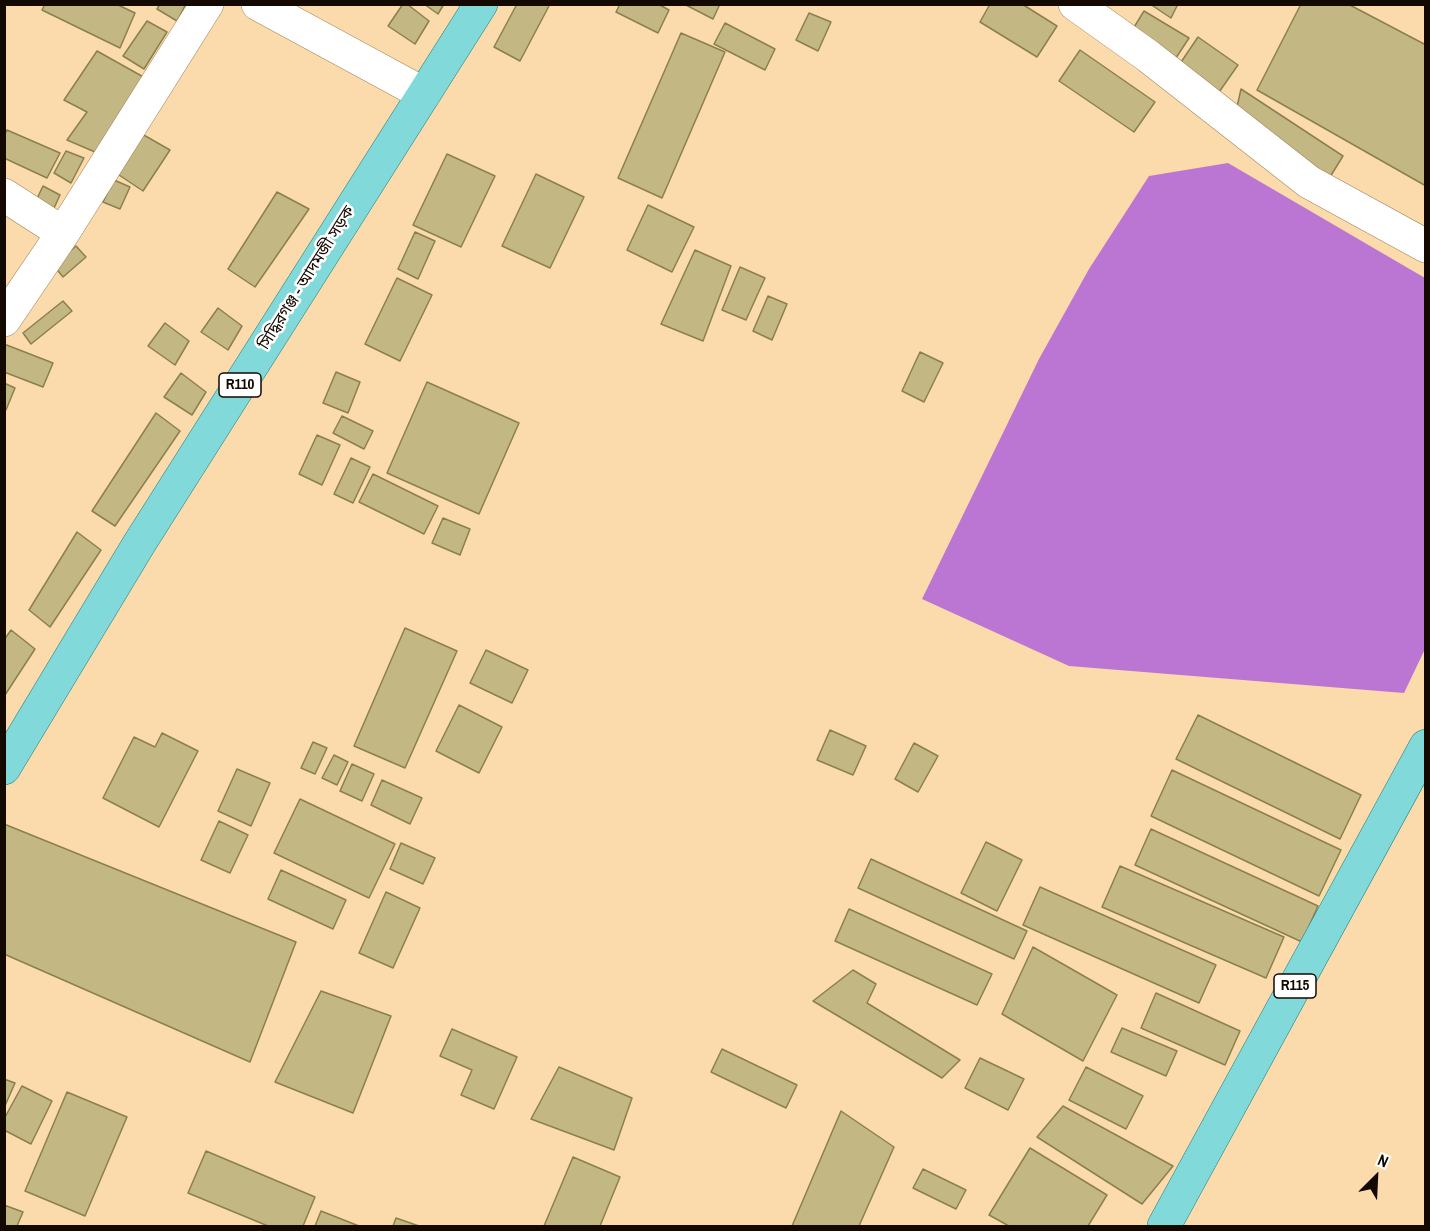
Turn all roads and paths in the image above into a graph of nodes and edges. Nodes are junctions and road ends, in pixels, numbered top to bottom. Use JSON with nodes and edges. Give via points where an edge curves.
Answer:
{"nodes":[{"id":1,"x":207,"y":4,"type":"edge"},
{"id":2,"x":258,"y":4,"type":"edge"},
{"id":3,"x":481,"y":4,"type":"edge"},
{"id":4,"x":1075,"y":4,"type":"edge"},
{"id":5,"x":424,"y":94,"type":"junction"},
{"id":6,"x":4,"y":195,"type":"edge"},
{"id":7,"x":63,"y":232,"type":"junction"},
{"id":8,"x":1425,"y":246,"type":"edge"},
{"id":9,"x":4,"y":320,"type":"edge"},
{"id":10,"x":1425,"y":746,"type":"edge"},
{"id":11,"x":4,"y":768,"type":"edge"},
{"id":12,"x":1164,"y":1227,"type":"edge"}],
"edges":[{"from":1,"to":7,"type":"street"},
{"from":2,"to":5,"type":"street"},
{"from":3,"to":5,"type":"main road","name":"সিদ্ধিরগঞ্জ - আদমজী সড়ক","number":"R110"},
{"from":4,"to":8,"type":"street","via":[[1309,182]]},
{"from":5,"to":11,"type":"main road","name":"সিদ্ধিরগঞ্জ - আদমজী সড়ক","number":"R110","via":[[139,543]]},
{"from":6,"to":7,"type":"street"},
{"from":7,"to":9,"type":"street"},
{"from":10,"to":12,"type":"main road","number":"R115"}]}
